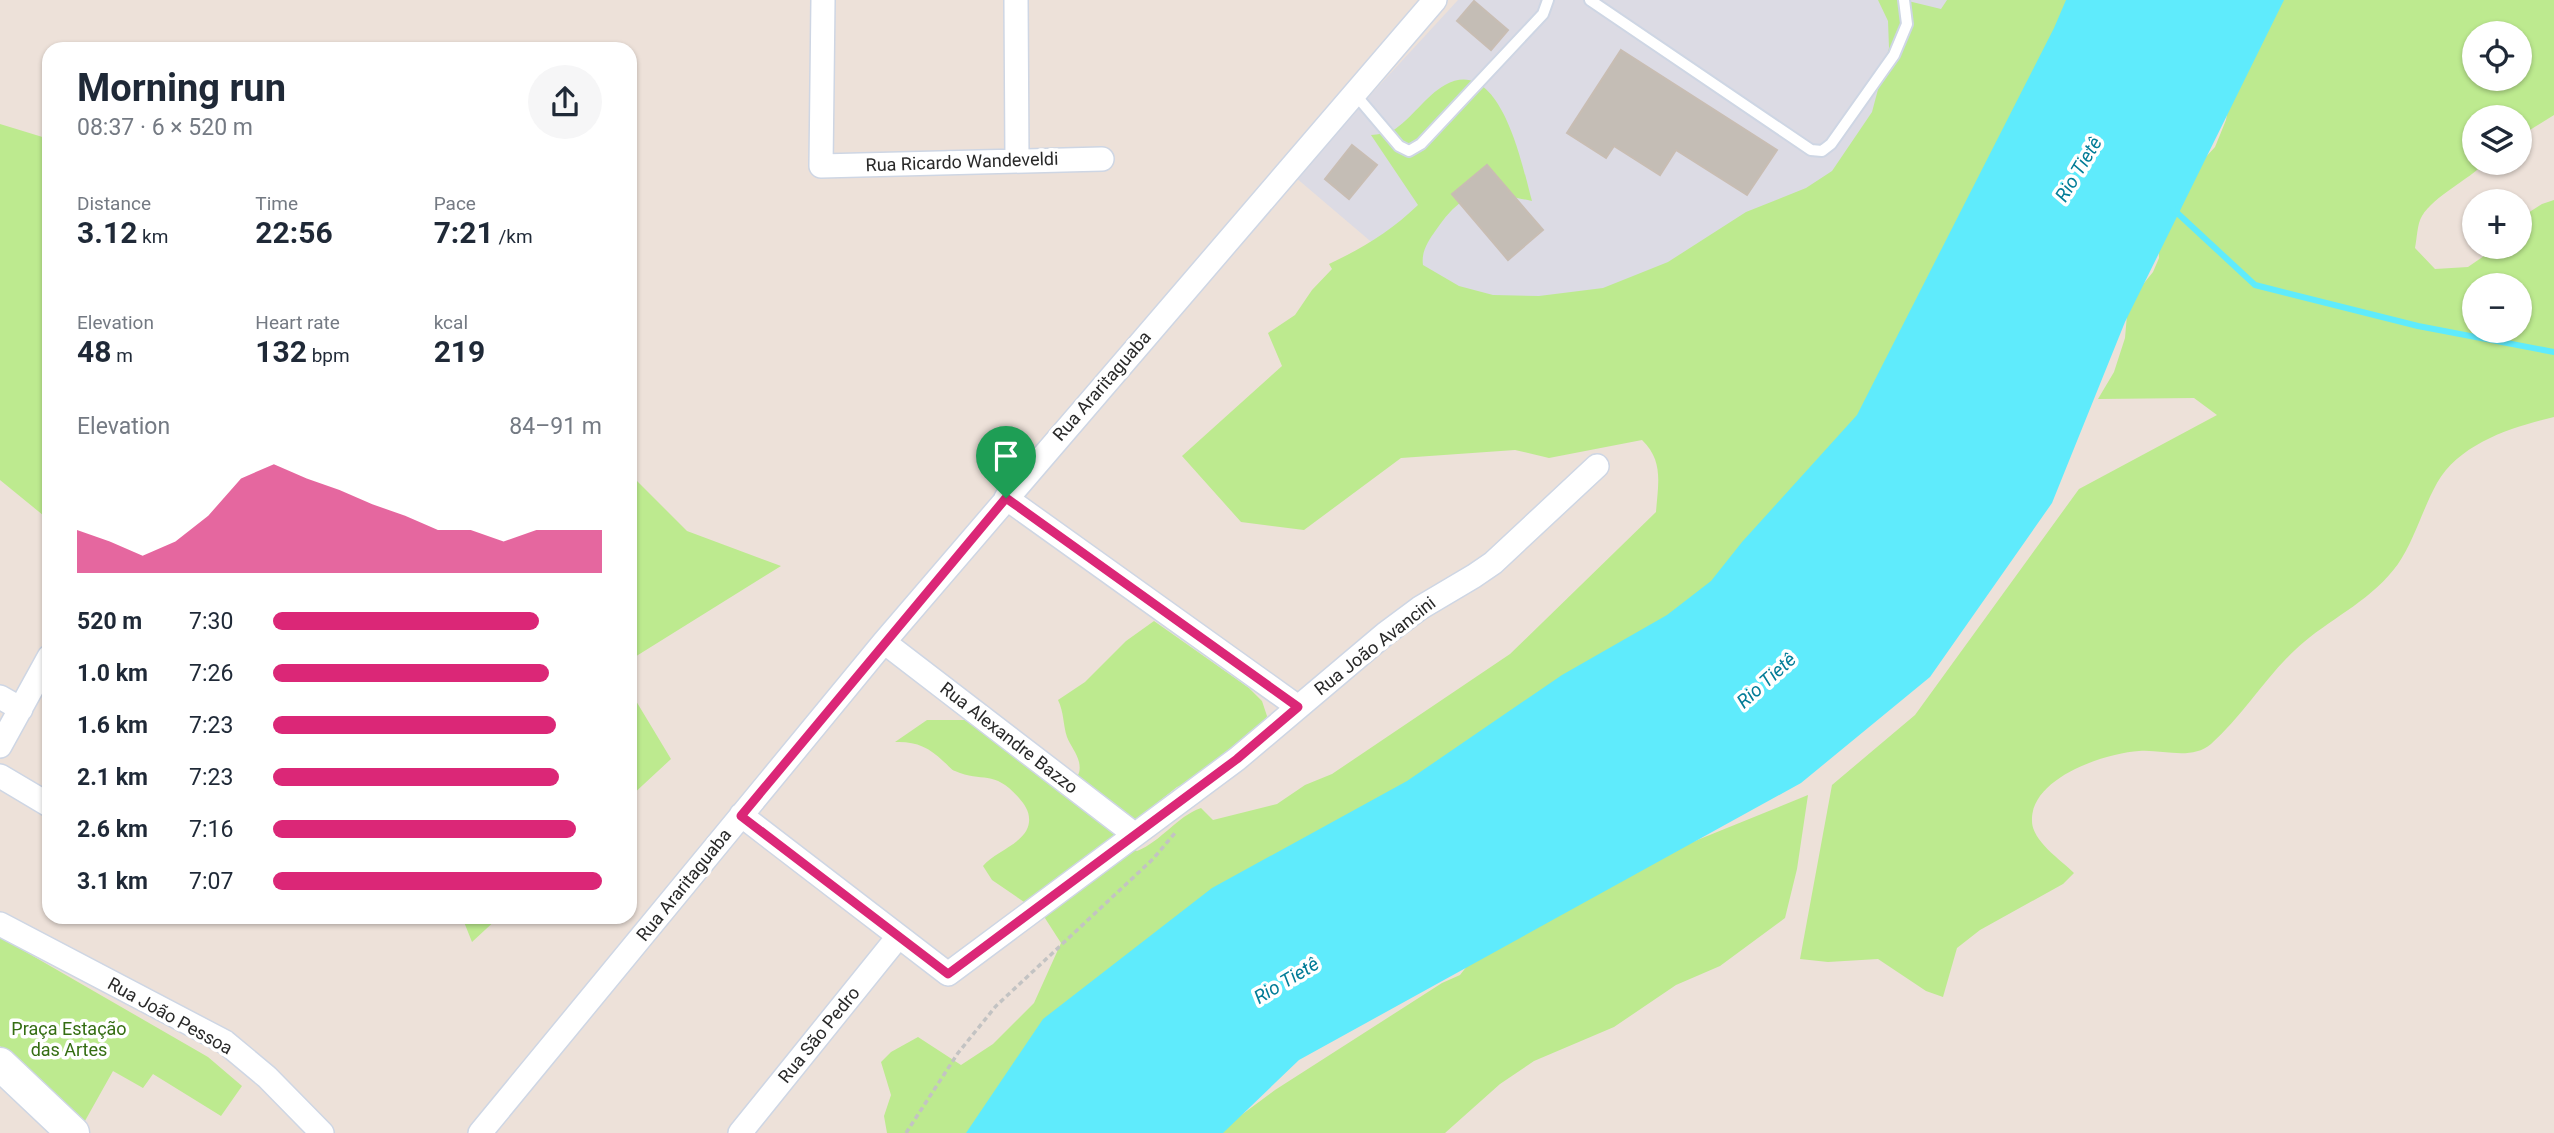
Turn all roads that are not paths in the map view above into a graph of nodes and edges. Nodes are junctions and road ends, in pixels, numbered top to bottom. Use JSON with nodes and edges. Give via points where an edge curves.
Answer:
{"nodes":[{"id":1,"x":823,"y":0,"type":"edge"},
{"id":2,"x":1016,"y":0,"type":"edge"},
{"id":3,"x":1435,"y":0,"type":"edge"},
{"id":4,"x":1548,"y":0,"type":"edge"},
{"id":5,"x":1590,"y":0,"type":"edge"},
{"id":6,"x":1904,"y":0,"type":"edge"},
{"id":7,"x":1354,"y":93,"type":"junction"},
{"id":8,"x":1017,"y":159,"type":"junction"},
{"id":9,"x":1102,"y":159,"type":"dead end"},
{"id":10,"x":1597,"y":466,"type":"dead end"},
{"id":11,"x":1006,"y":498,"type":"junction"},
{"id":12,"x":884,"y":642,"type":"junction"},
{"id":13,"x":42,"y":670,"type":"edge"},
{"id":14,"x":0,"y":697,"type":"edge"},
{"id":15,"x":1298,"y":707,"type":"junction"},
{"id":16,"x":21,"y":709,"type":"junction"},
{"id":17,"x":0,"y":746,"type":"edge"},
{"id":18,"x":0,"y":776,"type":"edge"},
{"id":19,"x":42,"y":801,"type":"edge"},
{"id":20,"x":741,"y":816,"type":"junction"},
{"id":21,"x":1134,"y":834,"type":"junction"},
{"id":22,"x":0,"y":924,"type":"edge"},
{"id":23,"x":898,"y":937,"type":"junction"},
{"id":24,"x":0,"y":1064,"type":"edge"},
{"id":25,"x":0,"y":1087,"type":"edge"},
{"id":26,"x":64,"y":1125,"type":"edge"},
{"id":27,"x":322,"y":1133,"type":"edge"},
{"id":28,"x":480,"y":1133,"type":"edge"},
{"id":29,"x":740,"y":1133,"type":"edge"}],
"edges":[{"from":1,"to":8,"type":"street","name":"Rua Ricardo Wandeveldi","via":[[821,166]]},
{"from":2,"to":8,"type":"street"},
{"from":3,"to":7,"type":"street","name":"Rua Araritaguaba"},
{"from":4,"to":7,"type":"lane","via":[[1543,15],[1422,144],[1409,151],[1399,146]]},
{"from":5,"to":6,"type":"lane","via":[[1811,150],[1822,151],[1894,55],[1907,24]]},
{"from":7,"to":11,"type":"street","name":"Rua Araritaguaba"},
{"from":8,"to":9,"type":"street","name":"Rua Ricardo Wandeveldi"},
{"from":10,"to":15,"type":"street","name":"Rua João Avancini","via":[[1493,563],[1420,608]]},
{"from":11,"to":12,"type":"street","name":"Rua Araritaguaba"},
{"from":11,"to":15,"type":"street"},
{"from":12,"to":20,"type":"street","name":"Rua Araritaguaba"},
{"from":12,"to":21,"type":"street","name":"Rua Alexandre Bazzo"},
{"from":13,"to":16,"type":"street"},
{"from":14,"to":16,"type":"street"},
{"from":15,"to":21,"type":"street","name":"Rua João Avancini","via":[[1237,759]]},
{"from":16,"to":17,"type":"street"},
{"from":18,"to":19,"type":"street"},
{"from":20,"to":23,"type":"street"},
{"from":20,"to":28,"type":"street","name":"Rua Araritaguaba"},
{"from":21,"to":23,"type":"street","name":"Rua João Avancini","via":[[948,974]]},
{"from":22,"to":27,"type":"street","name":"Rua João Pessoa","via":[[225,1042]]},
{"from":23,"to":29,"type":"street","name":"Rua São Pedro"},
{"from":24,"to":26,"type":"street"},
{"from":25,"to":26,"type":"street"}]}
